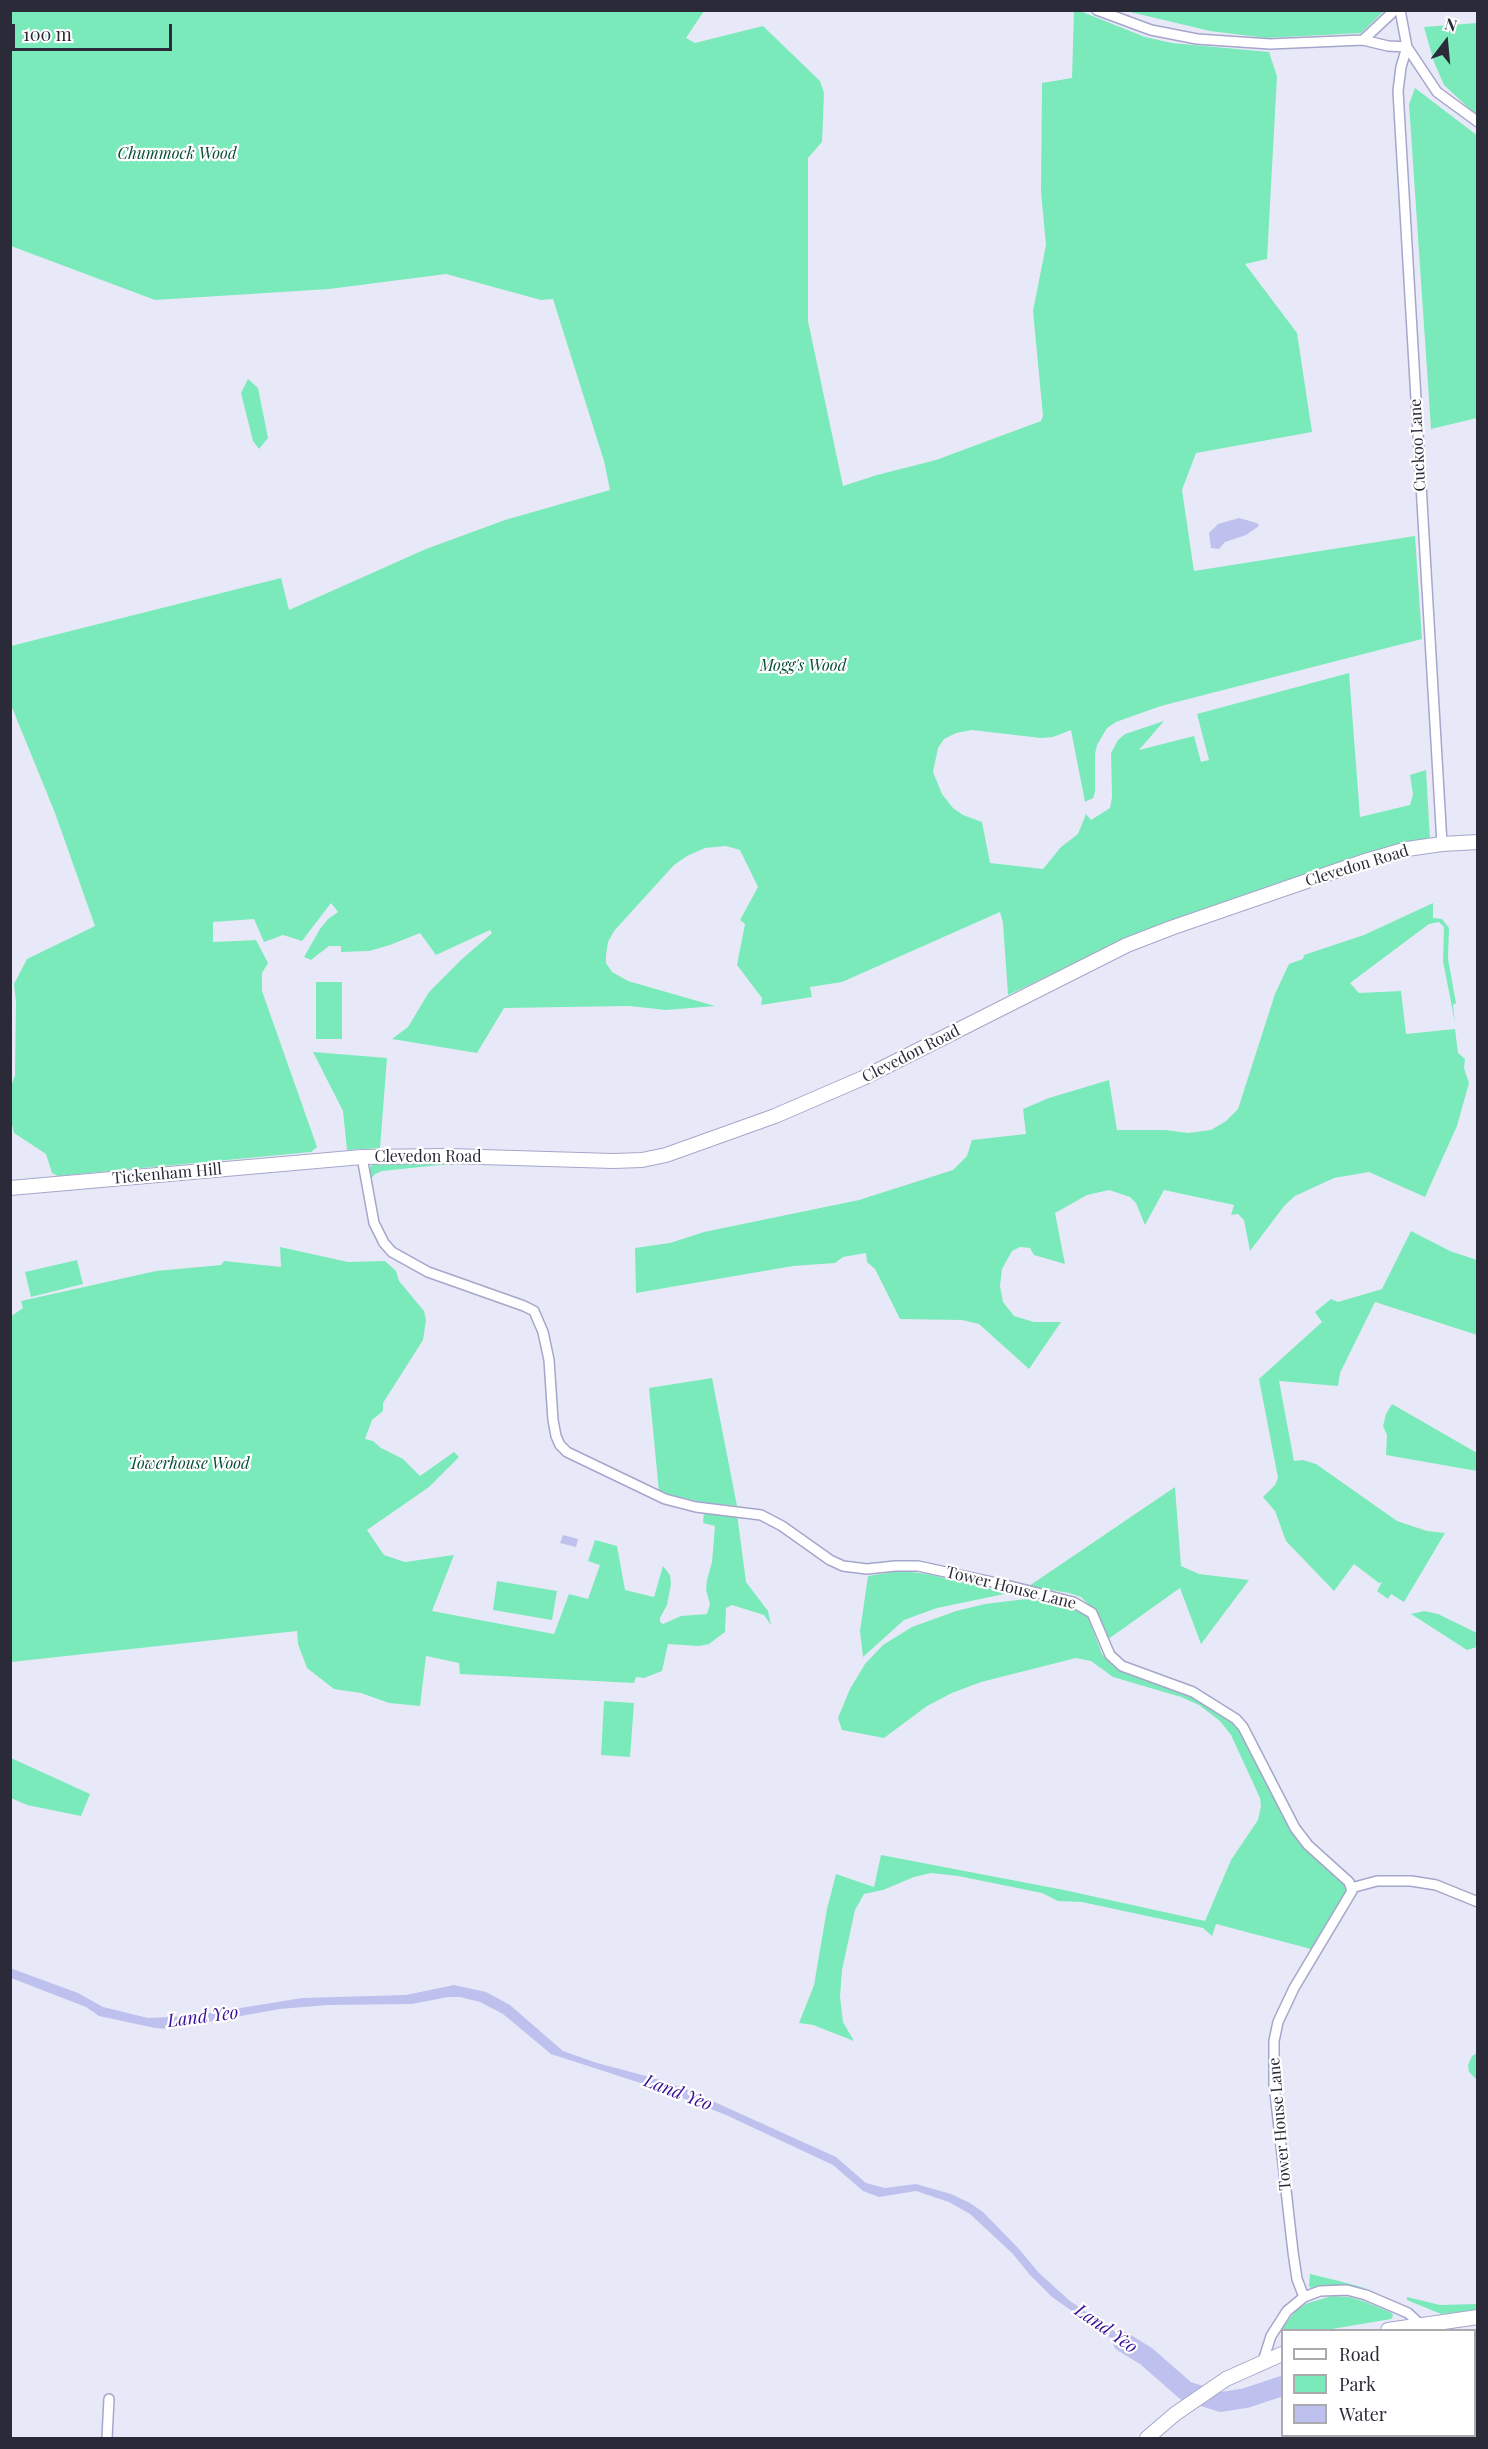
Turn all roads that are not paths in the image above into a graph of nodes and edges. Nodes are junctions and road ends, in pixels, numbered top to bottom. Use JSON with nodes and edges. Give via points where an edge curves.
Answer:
{"nodes":[{"id":1,"x":1097,"y":10,"type":"edge"},
{"id":2,"x":1395,"y":10,"type":"edge"},
{"id":3,"x":1400,"y":10,"type":"edge"},
{"id":4,"x":1363,"y":40,"type":"junction"},
{"id":5,"x":1407,"y":47,"type":"junction"},
{"id":6,"x":1478,"y":122,"type":"edge"},
{"id":7,"x":1478,"y":842,"type":"edge"},
{"id":8,"x":1442,"y":844,"type":"junction"},
{"id":9,"x":362,"y":1157,"type":"junction"},
{"id":10,"x":323,"y":1161,"type":"joint"},
{"id":11,"x":10,"y":1188,"type":"edge"},
{"id":12,"x":1351,"y":1888,"type":"junction"},
{"id":13,"x":1478,"y":1902,"type":"edge"},
{"id":14,"x":1304,"y":2297,"type":"junction"},
{"id":15,"x":1478,"y":2317,"type":"edge"},
{"id":16,"x":1422,"y":2326,"type":"junction"},
{"id":17,"x":1402,"y":2329,"type":"edge"},
{"id":18,"x":1281,"y":2354,"type":"edge"},
{"id":19,"x":1263,"y":2361,"type":"junction"},
{"id":20,"x":109,"y":2399,"type":"dead end"},
{"id":21,"x":107,"y":2439,"type":"edge"},
{"id":22,"x":1148,"y":2439,"type":"edge"}],
"edges":[{"from":1,"to":4,"type":"street","via":[[1143,28],[1197,39],[1270,45]]},
{"from":2,"to":4,"type":"street"},
{"from":3,"to":5,"type":"street"},
{"from":4,"to":5,"type":"street"},
{"from":5,"to":6,"type":"street","via":[[1437,92]]},
{"from":5,"to":8,"type":"street","name":"Cuckoo Lane","via":[[1398,91]]},
{"from":7,"to":8,"type":"main road","name":"Clevedon Road"},
{"from":8,"to":9,"type":"main road","name":"Clevedon Road","via":[[1362,862],[1127,945],[863,1078],[675,1153],[613,1161]]},
{"from":9,"to":10,"type":"main road","name":"Clevedon Road"},
{"from":9,"to":12,"type":"street","name":"Tower House Lane","via":[[374,1223],[392,1252],[428,1272],[534,1311],[549,1360],[556,1436],[567,1452],[664,1499],[752,1513],[771,1520],[843,1566],[918,1566],[1083,1605],[1096,1619],[1110,1655],[1122,1666],[1193,1692],[1236,1719],[1295,1828]]},
{"from":10,"to":11,"type":"main road","name":"Tickenham Hill"},
{"from":12,"to":13,"type":"street","via":[[1377,1881],[1411,1881]]},
{"from":12,"to":14,"type":"street","name":"Tower House Lane","via":[[1348,1900],[1294,1988],[1274,2041],[1274,2084],[1293,2252]]},
{"from":14,"to":16,"type":"street","via":[[1328,2290],[1355,2292],[1403,2310]]},
{"from":14,"to":19,"type":"street","via":[[1275,2328]]},
{"from":15,"to":16,"type":"main road"},
{"from":16,"to":17,"type":"main road"},
{"from":18,"to":19,"type":"main road"},
{"from":19,"to":22,"type":"main road","via":[[1192,2401]]},
{"from":20,"to":21,"type":"street"}]}
